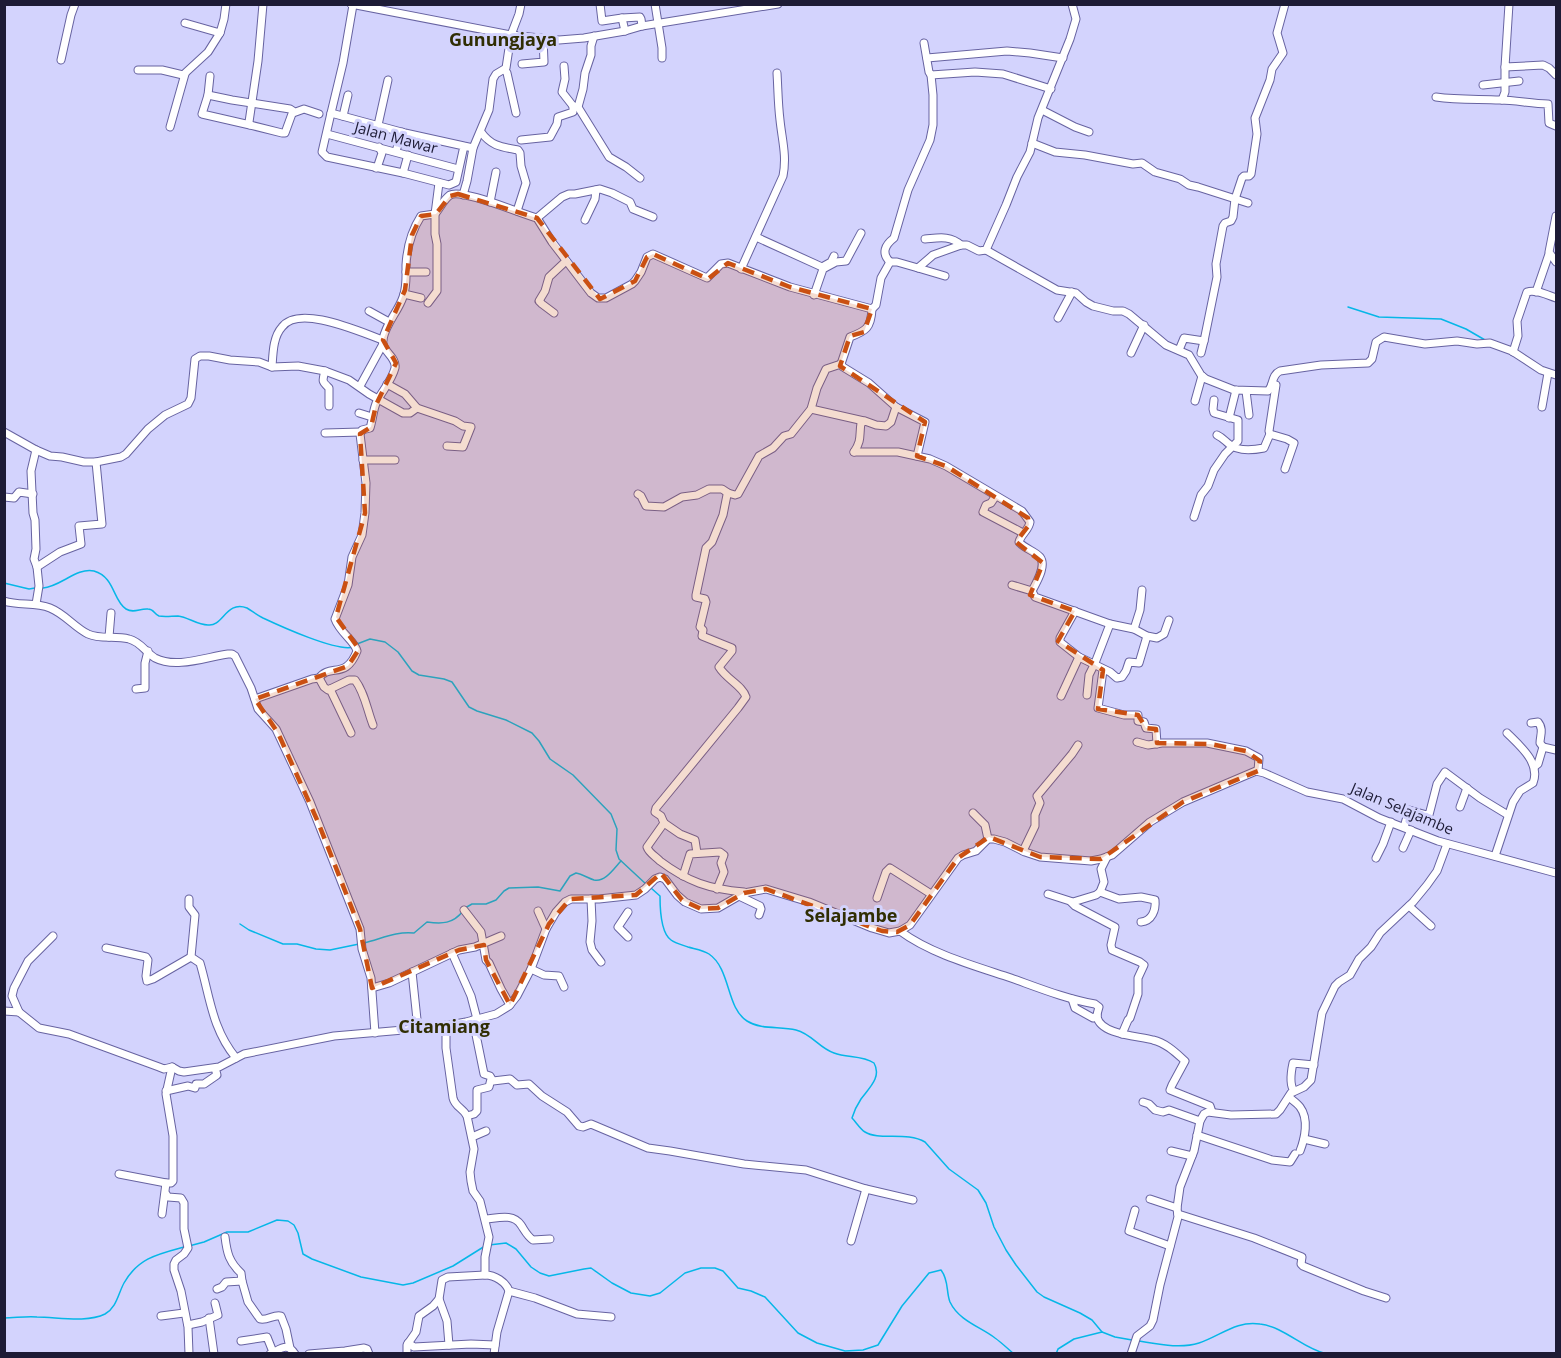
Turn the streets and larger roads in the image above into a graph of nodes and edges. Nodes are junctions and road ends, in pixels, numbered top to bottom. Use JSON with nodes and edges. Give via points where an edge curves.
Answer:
{"nodes":[{"id":1,"x":75,"y":4,"type":"edge"},
{"id":2,"x":226,"y":4,"type":"edge"},
{"id":3,"x":263,"y":4,"type":"edge"},
{"id":4,"x":521,"y":4,"type":"edge"},
{"id":5,"x":600,"y":4,"type":"edge"},
{"id":6,"x":655,"y":4,"type":"edge"},
{"id":7,"x":778,"y":4,"type":"edge"},
{"id":8,"x":1072,"y":4,"type":"edge"},
{"id":9,"x":1285,"y":4,"type":"edge"},
{"id":10,"x":1509,"y":4,"type":"edge"},
{"id":11,"x":352,"y":5,"type":"edge"},
{"id":12,"x":622,"y":18,"type":"junction"},
{"id":13,"x":185,"y":23,"type":"dead end"},
{"id":14,"x":658,"y":23,"type":"junction"},
{"id":15,"x":642,"y":26,"type":"junction"},
{"id":16,"x":625,"y":31,"type":"junction"},
{"id":17,"x":220,"y":33,"type":"junction"},
{"id":18,"x":511,"y":35,"type":"junction"},
{"id":19,"x":594,"y":36,"type":"junction"},
{"id":20,"x":543,"y":38,"type":"junction"},
{"id":21,"x":924,"y":43,"type":"dead end"},
{"id":22,"x":662,"y":58,"type":"dead end"},
{"id":23,"x":927,"y":58,"type":"junction"},
{"id":24,"x":1063,"y":58,"type":"junction"},
{"id":25,"x":61,"y":60,"type":"dead end"},
{"id":26,"x":522,"y":64,"type":"dead end"},
{"id":27,"x":564,"y":66,"type":"dead end"},
{"id":28,"x":1504,"y":67,"type":"junction"},
{"id":29,"x":138,"y":70,"type":"dead end"},
{"id":30,"x":505,"y":70,"type":"junction"},
{"id":31,"x":777,"y":73,"type":"dead end"},
{"id":32,"x":185,"y":74,"type":"junction"},
{"id":33,"x":931,"y":75,"type":"junction"},
{"id":34,"x":1557,"y":75,"type":"edge"},
{"id":35,"x":210,"y":76,"type":"dead end"},
{"id":36,"x":388,"y":80,"type":"dead end"},
{"id":37,"x":1519,"y":81,"type":"dead end"},
{"id":38,"x":1504,"y":82,"type":"junction"},
{"id":39,"x":1483,"y":85,"type":"dead end"},
{"id":40,"x":1051,"y":89,"type":"junction"},
{"id":41,"x":208,"y":95,"type":"junction"},
{"id":42,"x":348,"y":95,"type":"dead end"},
{"id":43,"x":1436,"y":97,"type":"dead end"},
{"id":44,"x":1502,"y":100,"type":"junction"},
{"id":45,"x":252,"y":104,"type":"junction"},
{"id":46,"x":576,"y":106,"type":"junction"},
{"id":47,"x":1042,"y":110,"type":"junction"},
{"id":48,"x":293,"y":113,"type":"junction"},
{"id":49,"x":331,"y":113,"type":"junction"},
{"id":50,"x":516,"y":113,"type":"dead end"},
{"id":51,"x":319,"y":114,"type":"dead end"},
{"id":52,"x":343,"y":116,"type":"junction"},
{"id":53,"x":250,"y":125,"type":"junction"},
{"id":54,"x":378,"y":125,"type":"junction"},
{"id":55,"x":1557,"y":126,"type":"edge"},
{"id":56,"x":170,"y":127,"type":"dead end"},
{"id":57,"x":402,"y":132,"type":"junction"},
{"id":58,"x":481,"y":132,"type":"junction"},
{"id":59,"x":1089,"y":132,"type":"dead end"},
{"id":60,"x":327,"y":134,"type":"junction"},
{"id":61,"x":521,"y":140,"type":"dead end"},
{"id":62,"x":1032,"y":143,"type":"junction"},
{"id":63,"x":464,"y":146,"type":"junction"},
{"id":64,"x":379,"y":147,"type":"junction"},
{"id":65,"x":473,"y":148,"type":"junction"},
{"id":66,"x":396,"y":151,"type":"junction"},
{"id":67,"x":408,"y":155,"type":"junction"},
{"id":68,"x":376,"y":168,"type":"junction"},
{"id":69,"x":458,"y":169,"type":"junction"},
{"id":70,"x":496,"y":172,"type":"dead end"},
{"id":71,"x":403,"y":173,"type":"junction"},
{"id":72,"x":639,"y":178,"type":"dead end"},
{"id":73,"x":439,"y":183,"type":"junction"},
{"id":74,"x":596,"y":190,"type":"junction"},
{"id":75,"x":463,"y":195,"type":"junction"},
{"id":76,"x":1235,"y":199,"type":"junction"},
{"id":77,"x":490,"y":202,"type":"junction"},
{"id":78,"x":1248,"y":203,"type":"dead end"},
{"id":79,"x":517,"y":211,"type":"junction"},
{"id":80,"x":435,"y":214,"type":"junction"},
{"id":81,"x":1557,"y":216,"type":"edge"},
{"id":82,"x":652,"y":217,"type":"dead end"},
{"id":83,"x":537,"y":218,"type":"junction"},
{"id":84,"x":585,"y":220,"type":"dead end"},
{"id":85,"x":861,"y":233,"type":"dead end"},
{"id":86,"x":756,"y":237,"type":"junction"},
{"id":87,"x":925,"y":239,"type":"dead end"},
{"id":88,"x":961,"y":245,"type":"junction"},
{"id":89,"x":986,"y":250,"type":"junction"},
{"id":90,"x":1549,"y":254,"type":"junction"},
{"id":91,"x":834,"y":256,"type":"dead end"},
{"id":92,"x":566,"y":261,"type":"junction"},
{"id":93,"x":890,"y":262,"type":"junction"},
{"id":94,"x":1557,"y":262,"type":"edge"},
{"id":95,"x":918,"y":268,"type":"junction"},
{"id":96,"x":741,"y":269,"type":"junction"},
{"id":97,"x":406,"y":272,"type":"junction"},
{"id":98,"x":426,"y":272,"type":"dead end"},
{"id":99,"x":945,"y":276,"type":"dead end"},
{"id":100,"x":1072,"y":292,"type":"junction"},
{"id":101,"x":1536,"y":292,"type":"junction"},
{"id":102,"x":404,"y":294,"type":"junction"},
{"id":103,"x":814,"y":295,"type":"junction"},
{"id":104,"x":421,"y":298,"type":"dead end"},
{"id":105,"x":1557,"y":298,"type":"edge"},
{"id":106,"x":428,"y":303,"type":"dead end"},
{"id":107,"x":872,"y":309,"type":"junction"},
{"id":108,"x":369,"y":311,"type":"dead end"},
{"id":109,"x":554,"y":313,"type":"dead end"},
{"id":110,"x":1058,"y":318,"type":"dead end"},
{"id":111,"x":389,"y":322,"type":"junction"},
{"id":112,"x":1144,"y":325,"type":"junction"},
{"id":113,"x":1203,"y":341,"type":"junction"},
{"id":114,"x":383,"y":342,"type":"junction"},
{"id":115,"x":1179,"y":350,"type":"junction"},
{"id":116,"x":1201,"y":352,"type":"dead end"},
{"id":117,"x":1513,"y":352,"type":"junction"},
{"id":118,"x":1131,"y":353,"type":"dead end"},
{"id":119,"x":841,"y":364,"type":"junction"},
{"id":120,"x":272,"y":366,"type":"junction"},
{"id":121,"x":325,"y":371,"type":"junction"},
{"id":122,"x":1548,"y":373,"type":"junction"},
{"id":123,"x":1557,"y":375,"type":"edge"},
{"id":124,"x":1202,"y":376,"type":"junction"},
{"id":125,"x":387,"y":384,"type":"junction"},
{"id":126,"x":1274,"y":385,"type":"junction"},
{"id":127,"x":360,"y":386,"type":"junction"},
{"id":128,"x":1236,"y":390,"type":"junction"},
{"id":129,"x":1246,"y":391,"type":"junction"},
{"id":130,"x":378,"y":398,"type":"junction"},
{"id":131,"x":1214,"y":400,"type":"dead end"},
{"id":132,"x":1195,"y":401,"type":"dead end"},
{"id":133,"x":329,"y":406,"type":"dead end"},
{"id":134,"x":896,"y":407,"type":"junction"},
{"id":135,"x":1542,"y":407,"type":"dead end"},
{"id":136,"x":417,"y":408,"type":"junction"},
{"id":137,"x":811,"y":409,"type":"junction"},
{"id":138,"x":359,"y":413,"type":"dead end"},
{"id":139,"x":1250,"y":415,"type":"dead end"},
{"id":140,"x":372,"y":417,"type":"junction"},
{"id":141,"x":1229,"y":418,"type":"junction"},
{"id":142,"x":865,"y":421,"type":"junction"},
{"id":143,"x":4,"y":432,"type":"edge"},
{"id":144,"x":361,"y":432,"type":"junction"},
{"id":145,"x":325,"y":433,"type":"dead end"},
{"id":146,"x":1270,"y":434,"type":"junction"},
{"id":147,"x":1217,"y":435,"type":"dead end"},
{"id":148,"x":447,"y":446,"type":"dead end"},
{"id":149,"x":1233,"y":447,"type":"junction"},
{"id":150,"x":36,"y":450,"type":"junction"},
{"id":151,"x":917,"y":456,"type":"junction"},
{"id":152,"x":363,"y":460,"type":"junction"},
{"id":153,"x":395,"y":460,"type":"dead end"},
{"id":154,"x":96,"y":462,"type":"junction"},
{"id":155,"x":1285,"y":469,"type":"dead end"},
{"id":156,"x":728,"y":493,"type":"junction"},
{"id":157,"x":33,"y":494,"type":"junction"},
{"id":158,"x":638,"y":494,"type":"dead end"},
{"id":159,"x":4,"y":496,"type":"edge"},
{"id":160,"x":995,"y":497,"type":"junction"},
{"id":161,"x":1194,"y":517,"type":"dead end"},
{"id":162,"x":1023,"y":533,"type":"junction"},
{"id":163,"x":37,"y":567,"type":"junction"},
{"id":164,"x":1012,"y":585,"type":"dead end"},
{"id":165,"x":1142,"y":590,"type":"dead end"},
{"id":166,"x":1032,"y":591,"type":"junction"},
{"id":167,"x":4,"y":601,"type":"edge"},
{"id":168,"x":36,"y":604,"type":"junction"},
{"id":169,"x":1075,"y":611,"type":"junction"},
{"id":170,"x":111,"y":613,"type":"dead end"},
{"id":171,"x":1169,"y":620,"type":"dead end"},
{"id":172,"x":1110,"y":624,"type":"junction"},
{"id":173,"x":1134,"y":629,"type":"junction"},
{"id":174,"x":1147,"y":636,"type":"junction"},
{"id":175,"x":109,"y":637,"type":"junction"},
{"id":176,"x":148,"y":651,"type":"junction"},
{"id":177,"x":1079,"y":657,"type":"junction"},
{"id":178,"x":1094,"y":665,"type":"junction"},
{"id":179,"x":1103,"y":670,"type":"junction"},
{"id":180,"x":320,"y":678,"type":"junction"},
{"id":181,"x":136,"y":689,"type":"dead end"},
{"id":182,"x":330,"y":689,"type":"junction"},
{"id":183,"x":1088,"y":695,"type":"dead end"},
{"id":184,"x":1061,"y":696,"type":"dead end"},
{"id":185,"x":255,"y":699,"type":"junction"},
{"id":186,"x":1532,"y":723,"type":"dead end"},
{"id":187,"x":373,"y":725,"type":"dead end"},
{"id":188,"x":351,"y":733,"type":"dead end"},
{"id":189,"x":1507,"y":733,"type":"dead end"},
{"id":190,"x":1137,"y":742,"type":"dead end"},
{"id":191,"x":1156,"y":744,"type":"junction"},
{"id":192,"x":1078,"y":745,"type":"dead end"},
{"id":193,"x":1543,"y":747,"type":"junction"},
{"id":194,"x":1557,"y":750,"type":"edge"},
{"id":195,"x":1534,"y":767,"type":"junction"},
{"id":196,"x":1258,"y":771,"type":"junction"},
{"id":197,"x":1467,"y":789,"type":"junction"},
{"id":198,"x":1460,"y":807,"type":"dead end"},
{"id":199,"x":973,"y":813,"type":"dead end"},
{"id":200,"x":1508,"y":815,"type":"junction"},
{"id":201,"x":1391,"y":822,"type":"junction"},
{"id":202,"x":664,"y":823,"type":"junction"},
{"id":203,"x":1408,"y":828,"type":"junction"},
{"id":204,"x":988,"y":839,"type":"junction"},
{"id":205,"x":1447,"y":844,"type":"junction"},
{"id":206,"x":1403,"y":848,"type":"dead end"},
{"id":207,"x":1023,"y":851,"type":"junction"},
{"id":208,"x":696,"y":853,"type":"junction"},
{"id":209,"x":1495,"y":856,"type":"junction"},
{"id":210,"x":1107,"y":857,"type":"junction"},
{"id":211,"x":1376,"y":858,"type":"dead end"},
{"id":212,"x":1557,"y":873,"type":"edge"},
{"id":213,"x":683,"y":876,"type":"junction"},
{"id":214,"x":717,"y":889,"type":"junction"},
{"id":215,"x":1100,"y":892,"type":"junction"},
{"id":216,"x":743,"y":894,"type":"junction"},
{"id":217,"x":931,"y":894,"type":"junction"},
{"id":218,"x":1048,"y":894,"type":"dead end"},
{"id":219,"x":877,"y":898,"type":"dead end"},
{"id":220,"x":189,"y":899,"type":"dead end"},
{"id":221,"x":591,"y":899,"type":"junction"},
{"id":222,"x":1071,"y":902,"type":"junction"},
{"id":223,"x":1409,"y":906,"type":"junction"},
{"id":224,"x":464,"y":910,"type":"dead end"},
{"id":225,"x":538,"y":911,"type":"dead end"},
{"id":226,"x":628,"y":912,"type":"dead end"},
{"id":227,"x":759,"y":915,"type":"dead end"},
{"id":228,"x":1141,"y":922,"type":"dead end"},
{"id":229,"x":1431,"y":926,"type":"dead end"},
{"id":230,"x":546,"y":929,"type":"junction"},
{"id":231,"x":900,"y":931,"type":"junction"},
{"id":232,"x":53,"y":936,"type":"dead end"},
{"id":233,"x":501,"y":936,"type":"dead end"},
{"id":234,"x":628,"y":937,"type":"dead end"},
{"id":235,"x":483,"y":942,"type":"junction"},
{"id":236,"x":106,"y":948,"type":"dead end"},
{"id":237,"x":452,"y":953,"type":"junction"},
{"id":238,"x":191,"y":957,"type":"junction"},
{"id":239,"x":601,"y":962,"type":"dead end"},
{"id":240,"x":531,"y":969,"type":"junction"},
{"id":241,"x":412,"y":972,"type":"junction"},
{"id":242,"x":564,"y":987,"type":"dead end"},
{"id":243,"x":372,"y":988,"type":"junction"},
{"id":244,"x":1072,"y":999,"type":"junction"},
{"id":245,"x":510,"y":1005,"type":"junction"},
{"id":246,"x":4,"y":1011,"type":"edge"},
{"id":247,"x":19,"y":1012,"type":"junction"},
{"id":248,"x":1097,"y":1016,"type":"junction"},
{"id":249,"x":475,"y":1020,"type":"junction"},
{"id":250,"x":446,"y":1025,"type":"junction"},
{"id":251,"x":418,"y":1029,"type":"junction"},
{"id":252,"x":375,"y":1033,"type":"junction"},
{"id":253,"x":1122,"y":1034,"type":"junction"},
{"id":254,"x":236,"y":1058,"type":"junction"},
{"id":255,"x":1314,"y":1065,"type":"junction"},
{"id":256,"x":172,"y":1067,"type":"junction"},
{"id":257,"x":215,"y":1068,"type":"junction"},
{"id":258,"x":491,"y":1079,"type":"junction"},
{"id":259,"x":166,"y":1091,"type":"junction"},
{"id":260,"x":1291,"y":1094,"type":"junction"},
{"id":261,"x":1143,"y":1102,"type":"dead end"},
{"id":262,"x":1212,"y":1112,"type":"junction"},
{"id":263,"x":467,"y":1116,"type":"junction"},
{"id":264,"x":1200,"y":1121,"type":"junction"},
{"id":265,"x":486,"y":1131,"type":"dead end"},
{"id":266,"x":1197,"y":1135,"type":"junction"},
{"id":267,"x":472,"y":1137,"type":"junction"},
{"id":268,"x":1304,"y":1139,"type":"junction"},
{"id":269,"x":1325,"y":1144,"type":"dead end"},
{"id":270,"x":1171,"y":1151,"type":"dead end"},
{"id":271,"x":1192,"y":1156,"type":"junction"},
{"id":272,"x":119,"y":1174,"type":"dead end"},
{"id":273,"x":166,"y":1183,"type":"junction"},
{"id":274,"x":866,"y":1189,"type":"junction"},
{"id":275,"x":166,"y":1194,"type":"junction"},
{"id":276,"x":1150,"y":1199,"type":"dead end"},
{"id":277,"x":912,"y":1200,"type":"dead end"},
{"id":278,"x":1136,"y":1210,"type":"dead end"},
{"id":279,"x":1177,"y":1211,"type":"junction"},
{"id":280,"x":162,"y":1214,"type":"dead end"},
{"id":281,"x":486,"y":1219,"type":"junction"},
{"id":282,"x":225,"y":1237,"type":"dead end"},
{"id":283,"x":550,"y":1239,"type":"dead end"},
{"id":284,"x":851,"y":1241,"type":"dead end"},
{"id":285,"x":1170,"y":1246,"type":"junction"},
{"id":286,"x":485,"y":1275,"type":"junction"},
{"id":287,"x":242,"y":1281,"type":"junction"},
{"id":288,"x":217,"y":1288,"type":"dead end"},
{"id":289,"x":509,"y":1291,"type":"junction"},
{"id":290,"x":1386,"y":1298,"type":"dead end"},
{"id":291,"x":439,"y":1299,"type":"junction"},
{"id":292,"x":215,"y":1303,"type":"dead end"},
{"id":293,"x":184,"y":1313,"type":"junction"},
{"id":294,"x":160,"y":1317,"type":"dead end"},
{"id":295,"x":611,"y":1317,"type":"dead end"},
{"id":296,"x":209,"y":1318,"type":"junction"},
{"id":297,"x":188,"y":1325,"type":"junction"},
{"id":298,"x":241,"y":1341,"type":"dead end"},
{"id":299,"x":408,"y":1343,"type":"junction"},
{"id":300,"x":495,"y":1344,"type":"junction"},
{"id":301,"x":449,"y":1346,"type":"junction"},
{"id":302,"x":293,"y":1351,"type":"edge"},
{"id":303,"x":189,"y":1353,"type":"edge"},
{"id":304,"x":214,"y":1353,"type":"edge"},
{"id":305,"x":271,"y":1353,"type":"edge"},
{"id":306,"x":309,"y":1353,"type":"edge"},
{"id":307,"x":324,"y":1353,"type":"edge"},
{"id":308,"x":369,"y":1353,"type":"edge"},
{"id":309,"x":407,"y":1353,"type":"edge"},
{"id":310,"x":494,"y":1353,"type":"edge"},
{"id":311,"x":1131,"y":1353,"type":"edge"}],
"edges":[{"from":1,"to":25,"type":"street"},
{"from":2,"to":17,"type":"street"},
{"from":3,"to":45,"type":"street"},
{"from":4,"to":18,"type":"street"},
{"from":5,"to":12,"type":"street","via":[[603,21]]},
{"from":6,"to":14,"type":"street"},
{"from":7,"to":14,"type":"street"},
{"from":8,"to":24,"type":"street","via":[[1076,22]]},
{"from":9,"to":76,"type":"street","via":[[1277,33],[1283,53],[1272,69],[1255,118],[1257,134],[1251,174],[1242,178]]},
{"from":10,"to":28,"type":"street"},
{"from":11,"to":18,"type":"street"},
{"from":11,"to":49,"type":"street"},
{"from":12,"to":15,"type":"street","via":[[640,17]]},
{"from":12,"to":16,"type":"street"},
{"from":13,"to":17,"type":"street"},
{"from":14,"to":15,"type":"street"},
{"from":14,"to":22,"type":"street"},
{"from":15,"to":16,"type":"street"},
{"from":16,"to":19,"type":"street"},
{"from":17,"to":32,"type":"street","via":[[208,52]]},
{"from":18,"to":20,"type":"street"},
{"from":18,"to":30,"type":"street"},
{"from":19,"to":20,"type":"street"},
{"from":19,"to":46,"type":"street"},
{"from":20,"to":26,"type":"street","via":[[544,62]]},
{"from":21,"to":23,"type":"street"},
{"from":23,"to":24,"type":"street","via":[[1007,51]]},
{"from":23,"to":33,"type":"street"},
{"from":24,"to":40,"type":"street"},
{"from":27,"to":46,"type":"street","via":[[561,90]]},
{"from":28,"to":34,"type":"street","via":[[1543,65]]},
{"from":28,"to":38,"type":"street"},
{"from":29,"to":32,"type":"street"},
{"from":30,"to":50,"type":"street"},
{"from":30,"to":58,"type":"street","via":[[493,79]]},
{"from":31,"to":86,"type":"street","via":[[785,168]]},
{"from":32,"to":56,"type":"street"},
{"from":33,"to":40,"type":"street","via":[[1002,74]]},
{"from":33,"to":93,"type":"street","via":[[930,140],[908,190],[894,238],[884,251]]},
{"from":35,"to":41,"type":"street"},
{"from":36,"to":54,"type":"street"},
{"from":37,"to":38,"type":"street"},
{"from":38,"to":39,"type":"street"},
{"from":38,"to":44,"type":"street"},
{"from":40,"to":47,"type":"street"},
{"from":41,"to":45,"type":"street"},
{"from":41,"to":53,"type":"street","via":[[202,114]]},
{"from":42,"to":52,"type":"street"},
{"from":43,"to":44,"type":"street"},
{"from":44,"to":55,"type":"street","via":[[1548,104],[1549,123]]},
{"from":45,"to":48,"type":"street","via":[[290,109]]},
{"from":45,"to":53,"type":"street"},
{"from":46,"to":61,"type":"street","via":[[573,112],[558,117],[550,137]]},
{"from":46,"to":72,"type":"street","via":[[609,158]]},
{"from":47,"to":59,"type":"street"},
{"from":47,"to":62,"type":"street"},
{"from":48,"to":51,"type":"street","via":[[306,109]]},
{"from":48,"to":53,"type":"street","via":[[284,133]]},
{"from":49,"to":52,"type":"street"},
{"from":49,"to":60,"type":"street"},
{"from":52,"to":54,"type":"street"},
{"from":54,"to":57,"type":"street"},
{"from":57,"to":63,"type":"street"},
{"from":57,"to":66,"type":"street"},
{"from":58,"to":65,"type":"street"},
{"from":58,"to":79,"type":"street","via":[[494,144],[520,153],[526,183]]},
{"from":60,"to":64,"type":"street","name":"Jalan Mawar"},
{"from":60,"to":68,"type":"street","via":[[322,152],[325,156]]},
{"from":62,"to":76,"type":"street","via":[[1054,152],[1145,164],[1187,185]]},
{"from":62,"to":89,"type":"street"},
{"from":63,"to":65,"type":"street"},
{"from":63,"to":69,"type":"street"},
{"from":64,"to":66,"type":"street","name":"Jalan Mawar"},
{"from":64,"to":68,"type":"street","via":[[382,153]]},
{"from":65,"to":75,"type":"street"},
{"from":66,"to":67,"type":"street","name":"Jalan Mawar"},
{"from":67,"to":69,"type":"street","name":"Jalan Mawar"},
{"from":67,"to":71,"type":"street"},
{"from":68,"to":71,"type":"street"},
{"from":69,"to":73,"type":"street","via":[[456,182]]},
{"from":70,"to":77,"type":"street"},
{"from":71,"to":73,"type":"street"},
{"from":73,"to":80,"type":"street"},
{"from":74,"to":82,"type":"street","via":[[604,189],[631,202],[634,209]]},
{"from":74,"to":83,"type":"street","via":[[566,195]]},
{"from":74,"to":84,"type":"street"},
{"from":75,"to":77,"type":"street"},
{"from":75,"to":80,"type":"street","via":[[450,196]]},
{"from":76,"to":78,"type":"street"},
{"from":76,"to":113,"type":"street","via":[[1233,218],[1223,226]]},
{"from":77,"to":79,"type":"street"},
{"from":79,"to":83,"type":"street"},
{"from":80,"to":97,"type":"street","via":[[423,215],[416,224]]},
{"from":80,"to":106,"type":"street","via":[[437,291]]},
{"from":81,"to":90,"type":"street"},
{"from":83,"to":92,"type":"street"},
{"from":85,"to":103,"type":"street","via":[[846,261],[824,269]]},
{"from":86,"to":91,"type":"street","via":[[822,267]]},
{"from":86,"to":96,"type":"street"},
{"from":87,"to":88,"type":"street","via":[[951,238]]},
{"from":88,"to":89,"type":"street"},
{"from":88,"to":95,"type":"street","via":[[933,255]]},
{"from":89,"to":100,"type":"street","via":[[1057,290]]},
{"from":90,"to":94,"type":"street"},
{"from":90,"to":101,"type":"street"},
{"from":92,"to":96,"type":"street","via":[[591,292],[602,299],[635,281],[651,254],[706,278],[723,263]]},
{"from":92,"to":109,"type":"street","via":[[549,277],[545,291],[537,299]]},
{"from":93,"to":95,"type":"street"},
{"from":93,"to":107,"type":"street"},
{"from":95,"to":99,"type":"street"},
{"from":96,"to":103,"type":"street"},
{"from":97,"to":98,"type":"street"},
{"from":97,"to":102,"type":"street"},
{"from":100,"to":110,"type":"street"},
{"from":100,"to":112,"type":"street","via":[[1091,305],[1127,312]]},
{"from":101,"to":105,"type":"street"},
{"from":101,"to":117,"type":"street","via":[[1528,292],[1524,300]]},
{"from":102,"to":104,"type":"street"},
{"from":102,"to":111,"type":"street"},
{"from":103,"to":107,"type":"street"},
{"from":107,"to":119,"type":"street","via":[[864,332],[850,337]]},
{"from":108,"to":111,"type":"street"},
{"from":111,"to":114,"type":"street"},
{"from":112,"to":115,"type":"street","via":[[1166,345]]},
{"from":112,"to":118,"type":"street"},
{"from":113,"to":115,"type":"street","via":[[1184,338]]},
{"from":113,"to":116,"type":"street"},
{"from":114,"to":120,"type":"street","via":[[331,322],[297,318],[286,322],[277,334]]},
{"from":114,"to":125,"type":"street","via":[[395,362]]},
{"from":114,"to":127,"type":"street"},
{"from":115,"to":124,"type":"street","via":[[1189,355]]},
{"from":117,"to":122,"type":"street"},
{"from":117,"to":126,"type":"street","via":[[1490,343],[1457,341],[1425,345],[1384,337],[1376,342],[1371,361],[1366,364],[1326,364],[1280,371],[1275,374]]},
{"from":119,"to":134,"type":"street"},
{"from":119,"to":137,"type":"street","via":[[826,369]]},
{"from":120,"to":121,"type":"street"},
{"from":120,"to":154,"type":"street","via":[[196,357],[188,404],[147,429],[126,454]]},
{"from":121,"to":127,"type":"street"},
{"from":121,"to":133,"type":"street","via":[[322,380],[329,388]]},
{"from":122,"to":123,"type":"street"},
{"from":122,"to":135,"type":"street"},
{"from":124,"to":128,"type":"street"},
{"from":124,"to":132,"type":"street"},
{"from":125,"to":130,"type":"street"},
{"from":125,"to":136,"type":"street","via":[[405,394]]},
{"from":126,"to":129,"type":"street","via":[[1266,391]]},
{"from":126,"to":146,"type":"street"},
{"from":127,"to":130,"type":"street"},
{"from":128,"to":129,"type":"street"},
{"from":128,"to":141,"type":"street"},
{"from":129,"to":139,"type":"street"},
{"from":130,"to":136,"type":"street","via":[[405,413]]},
{"from":130,"to":140,"type":"street"},
{"from":131,"to":141,"type":"street","via":[[1214,413]]},
{"from":134,"to":142,"type":"street","via":[[886,426]]},
{"from":134,"to":151,"type":"street","via":[[925,422]]},
{"from":136,"to":148,"type":"street","via":[[471,427],[463,447]]},
{"from":137,"to":142,"type":"street"},
{"from":137,"to":156,"type":"street","via":[[793,432],[759,456],[738,494]]},
{"from":138,"to":140,"type":"street"},
{"from":140,"to":144,"type":"street","via":[[370,428]]},
{"from":141,"to":149,"type":"street","via":[[1237,419],[1238,423],[1238,441]]},
{"from":142,"to":151,"type":"street","via":[[854,452]]},
{"from":143,"to":150,"type":"street"},
{"from":144,"to":145,"type":"street"},
{"from":144,"to":152,"type":"street"},
{"from":146,"to":149,"type":"street","via":[[1264,448]]},
{"from":146,"to":155,"type":"street","via":[[1294,443]]},
{"from":147,"to":149,"type":"street"},
{"from":149,"to":161,"type":"street","via":[[1214,470]]},
{"from":150,"to":154,"type":"street","via":[[50,456]]},
{"from":150,"to":157,"type":"street","via":[[31,471]]},
{"from":151,"to":160,"type":"street","via":[[946,466]]},
{"from":152,"to":153,"type":"street"},
{"from":152,"to":180,"type":"street","via":[[364,523],[335,619],[357,651],[348,666]]},
{"from":154,"to":163,"type":"street","via":[[102,524],[79,526],[81,544]]},
{"from":156,"to":158,"type":"street","via":[[710,489],[669,505],[650,507]]},
{"from":156,"to":202,"type":"street","via":[[712,542],[706,548],[696,597],[706,602],[700,623],[702,636],[732,648],[719,667],[746,697],[655,810]]},
{"from":157,"to":159,"type":"street"},
{"from":157,"to":163,"type":"street"},
{"from":160,"to":162,"type":"street","via":[[1028,518],[1029,525]]},
{"from":160,"to":162,"type":"street","via":[[983,512]]},
{"from":162,"to":166,"type":"street","via":[[1019,542],[1043,562]]},
{"from":163,"to":168,"type":"street"},
{"from":164,"to":166,"type":"street"},
{"from":165,"to":173,"type":"street"},
{"from":166,"to":169,"type":"street","via":[[1035,597]]},
{"from":167,"to":168,"type":"street"},
{"from":168,"to":175,"type":"street","via":[[56,610],[93,636]]},
{"from":169,"to":172,"type":"street"},
{"from":169,"to":177,"type":"street","via":[[1059,640]]},
{"from":170,"to":175,"type":"street"},
{"from":171,"to":174,"type":"street","via":[[1162,636]]},
{"from":172,"to":173,"type":"street"},
{"from":172,"to":178,"type":"street"},
{"from":173,"to":174,"type":"street"},
{"from":174,"to":179,"type":"street","via":[[1139,663],[1129,662],[1122,677]]},
{"from":175,"to":176,"type":"street","via":[[132,639]]},
{"from":176,"to":181,"type":"street","via":[[145,688]]},
{"from":176,"to":185,"type":"street","via":[[156,658],[180,662],[233,654]]},
{"from":177,"to":178,"type":"street"},
{"from":177,"to":184,"type":"street"},
{"from":178,"to":179,"type":"street"},
{"from":178,"to":183,"type":"street"},
{"from":179,"to":191,"type":"street","via":[[1098,708],[1138,715],[1138,721],[1144,722],[1146,728],[1156,729]]},
{"from":180,"to":182,"type":"street"},
{"from":180,"to":185,"type":"street"},
{"from":182,"to":187,"type":"street","via":[[355,680]]},
{"from":182,"to":188,"type":"street"},
{"from":185,"to":243,"type":"street","via":[[258,709],[273,723],[310,802],[360,929]]},
{"from":186,"to":193,"type":"street","via":[[1540,724],[1539,743]]},
{"from":189,"to":195,"type":"street"},
{"from":190,"to":191,"type":"street"},
{"from":191,"to":196,"type":"street","via":[[1200,742],[1246,751],[1259,758]]},
{"from":192,"to":207,"type":"street","via":[[1036,796],[1040,803],[1035,826]]},
{"from":193,"to":194,"type":"street"},
{"from":193,"to":195,"type":"street"},
{"from":195,"to":200,"type":"street","via":[[1534,781],[1516,796]]},
{"from":196,"to":201,"type":"street","name":"Jalan Selajambe","via":[[1307,792],[1343,799]]},
{"from":196,"to":210,"type":"street","via":[[1182,802]]},
{"from":197,"to":198,"type":"street"},
{"from":197,"to":200,"type":"street"},
{"from":197,"to":203,"type":"street","via":[[1444,772],[1429,815],[1409,810]]},
{"from":199,"to":204,"type":"street","via":[[985,825]]},
{"from":200,"to":209,"type":"street"},
{"from":201,"to":203,"type":"street","name":"Jalan Selajambe"},
{"from":201,"to":211,"type":"street"},
{"from":202,"to":208,"type":"street","via":[[695,840]]},
{"from":202,"to":213,"type":"street","via":[[647,849]]},
{"from":203,"to":205,"type":"street","name":"Jalan Selajambe"},
{"from":203,"to":206,"type":"street"},
{"from":204,"to":207,"type":"street"},
{"from":204,"to":217,"type":"street","via":[[976,851],[960,857]]},
{"from":205,"to":209,"type":"street","name":"Jalan Selajambe"},
{"from":205,"to":223,"type":"street","via":[[1437,872]]},
{"from":207,"to":210,"type":"street","via":[[1087,861]]},
{"from":208,"to":213,"type":"street","via":[[689,855]]},
{"from":208,"to":214,"type":"street","via":[[724,855],[724,872]]},
{"from":209,"to":212,"type":"street","name":"Jalan Selajambe"},
{"from":210,"to":215,"type":"street","via":[[1101,869],[1104,880]]},
{"from":213,"to":214,"type":"street"},
{"from":214,"to":216,"type":"street"},
{"from":215,"to":222,"type":"street"},
{"from":215,"to":228,"type":"street","via":[[1119,899],[1155,900],[1152,917]]},
{"from":216,"to":221,"type":"street","via":[[719,908],[701,909],[682,900],[659,877],[632,896]]},
{"from":216,"to":227,"type":"street","via":[[760,906]]},
{"from":216,"to":231,"type":"street","via":[[769,889],[882,932]]},
{"from":217,"to":219,"type":"street","via":[[890,868]]},
{"from":217,"to":231,"type":"street","via":[[910,925]]},
{"from":218,"to":222,"type":"street"},
{"from":220,"to":238,"type":"street","via":[[195,915]]},
{"from":221,"to":230,"type":"street","via":[[567,901]]},
{"from":221,"to":239,"type":"street","via":[[590,942]]},
{"from":222,"to":253,"type":"street","via":[[1115,927],[1112,950],[1144,965],[1138,978],[1138,994]]},
{"from":223,"to":229,"type":"street"},
{"from":223,"to":255,"type":"street","via":[[1378,936],[1350,975],[1335,986],[1322,1013]]},
{"from":224,"to":235,"type":"street","via":[[479,929]]},
{"from":225,"to":230,"type":"street"},
{"from":226,"to":234,"type":"street","via":[[618,926]]},
{"from":230,"to":240,"type":"street"},
{"from":231,"to":244,"type":"street","via":[[963,962]]},
{"from":232,"to":247,"type":"street","via":[[28,961],[14,988],[13,999]]},
{"from":233,"to":235,"type":"street"},
{"from":235,"to":237,"type":"street"},
{"from":235,"to":245,"type":"street","via":[[486,960]]},
{"from":236,"to":238,"type":"street","via":[[146,957],[147,981]]},
{"from":237,"to":241,"type":"street"},
{"from":237,"to":249,"type":"street","via":[[471,996]]},
{"from":238,"to":254,"type":"street","via":[[200,963],[213,1017]]},
{"from":240,"to":242,"type":"street","via":[[559,976]]},
{"from":240,"to":245,"type":"street"},
{"from":241,"to":243,"type":"street"},
{"from":241,"to":251,"type":"street"},
{"from":243,"to":252,"type":"street"},
{"from":244,"to":248,"type":"street","via":[[1075,1008],[1093,1018]]},
{"from":244,"to":248,"type":"street","via":[[1098,1006]]},
{"from":245,"to":249,"type":"street"},
{"from":246,"to":247,"type":"street"},
{"from":247,"to":256,"type":"street","via":[[43,1029],[69,1034],[164,1069]]},
{"from":248,"to":253,"type":"street","via":[[1107,1029]]},
{"from":249,"to":250,"type":"street"},
{"from":249,"to":258,"type":"street","via":[[483,1073]]},
{"from":250,"to":251,"type":"street"},
{"from":250,"to":263,"type":"street","via":[[453,1098]]},
{"from":251,"to":252,"type":"street"},
{"from":252,"to":254,"type":"street","via":[[334,1036]]},
{"from":253,"to":262,"type":"street","via":[[1154,1040],[1184,1060],[1170,1090],[1210,1106]]},
{"from":254,"to":257,"type":"street"},
{"from":255,"to":260,"type":"street","via":[[1310,1083]]},
{"from":255,"to":260,"type":"street","via":[[1293,1063]]},
{"from":256,"to":257,"type":"street","via":[[184,1072]]},
{"from":256,"to":259,"type":"street"},
{"from":257,"to":259,"type":"street","via":[[217,1075],[195,1088]]},
{"from":258,"to":263,"type":"street","via":[[489,1087],[476,1091],[476,1112]]},
{"from":258,"to":274,"type":"street","via":[[529,1084],[579,1126],[591,1124],[648,1148],[806,1170]]},
{"from":259,"to":273,"type":"street","via":[[174,1181]]},
{"from":260,"to":262,"type":"street","via":[[1274,1114]]},
{"from":260,"to":268,"type":"street","via":[[1302,1111]]},
{"from":261,"to":264,"type":"street","via":[[1155,1110],[1170,1110]]},
{"from":262,"to":264,"type":"street"},
{"from":263,"to":267,"type":"street"},
{"from":264,"to":266,"type":"street"},
{"from":265,"to":267,"type":"street"},
{"from":266,"to":268,"type":"street","via":[[1272,1160],[1290,1162]]},
{"from":266,"to":271,"type":"street"},
{"from":267,"to":281,"type":"street","via":[[471,1181]]},
{"from":268,"to":269,"type":"street"},
{"from":270,"to":271,"type":"street"},
{"from":271,"to":279,"type":"street","via":[[1180,1188]]},
{"from":272,"to":273,"type":"street"},
{"from":273,"to":275,"type":"street"},
{"from":274,"to":277,"type":"street"},
{"from":274,"to":284,"type":"street"},
{"from":275,"to":280,"type":"street"},
{"from":275,"to":293,"type":"street","via":[[181,1198],[184,1203],[188,1248],[176,1260],[174,1270]]},
{"from":276,"to":279,"type":"street"},
{"from":278,"to":285,"type":"street","via":[[1129,1231]]},
{"from":279,"to":285,"type":"street"},
{"from":279,"to":290,"type":"street","via":[[1302,1257],[1302,1265],[1307,1268]]},
{"from":281,"to":283,"type":"street","via":[[513,1217],[533,1240]]},
{"from":281,"to":286,"type":"street","via":[[489,1237]]},
{"from":282,"to":287,"type":"street","via":[[231,1264],[241,1273]]},
{"from":285,"to":311,"type":"street","via":[[1152,1323],[1136,1340]]},
{"from":286,"to":289,"type":"street","via":[[498,1279]]},
{"from":286,"to":291,"type":"street","via":[[443,1279]]},
{"from":287,"to":288,"type":"street","via":[[226,1282]]},
{"from":287,"to":302,"type":"street","via":[[248,1302],[260,1319],[281,1316]]},
{"from":289,"to":295,"type":"street","via":[[577,1314]]},
{"from":289,"to":300,"type":"street"},
{"from":291,"to":299,"type":"street","via":[[421,1314]]},
{"from":291,"to":301,"type":"street","via":[[447,1321]]},
{"from":292,"to":296,"type":"street","via":[[218,1314]]},
{"from":293,"to":294,"type":"street"},
{"from":293,"to":297,"type":"street"},
{"from":296,"to":297,"type":"street"},
{"from":296,"to":304,"type":"street"},
{"from":297,"to":303,"type":"street"},
{"from":298,"to":305,"type":"street","via":[[267,1337]]},
{"from":299,"to":301,"type":"street","via":[[414,1347]]},
{"from":299,"to":309,"type":"street"},
{"from":300,"to":301,"type":"street"},
{"from":300,"to":310,"type":"street"},
{"from":302,"to":305,"type":"street","via":[[287,1347]]},
{"from":306,"to":307,"type":"street"},
{"from":307,"to":308,"type":"street","via":[[364,1348]]}]}
